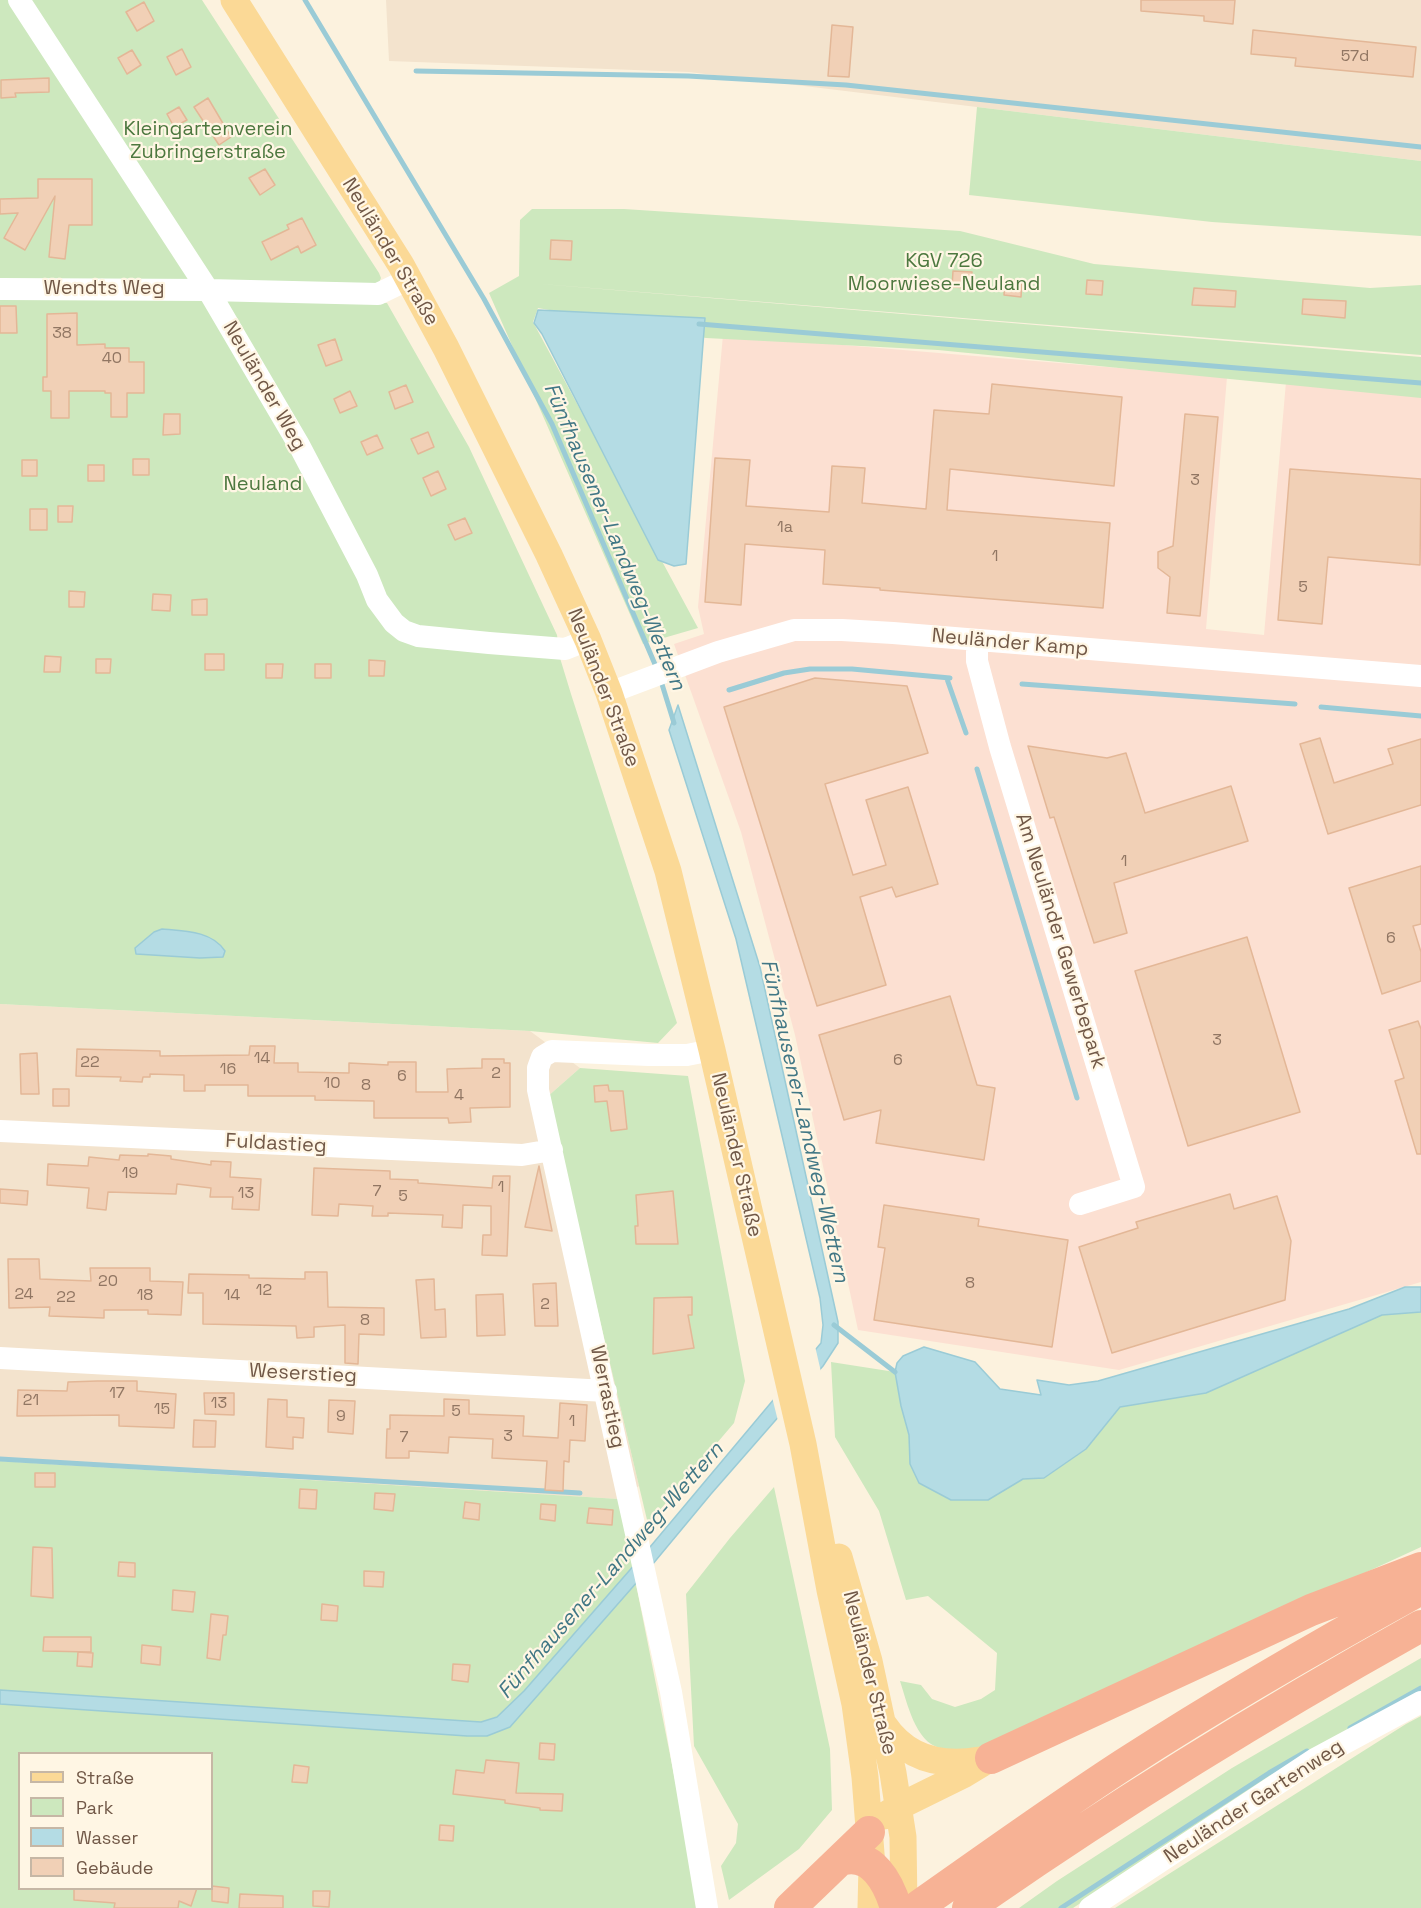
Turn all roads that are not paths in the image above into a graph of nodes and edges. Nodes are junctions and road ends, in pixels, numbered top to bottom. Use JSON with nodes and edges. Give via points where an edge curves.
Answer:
{"nodes":[{"id":1,"x":20,"y":0,"type":"edge"},
{"id":2,"x":234,"y":0,"type":"edge"},
{"id":3,"x":409,"y":279,"type":"junction"},
{"id":4,"x":0,"y":289,"type":"edge"},
{"id":5,"x":208,"y":290,"type":"junction"},
{"id":6,"x":588,"y":640,"type":"junction"},
{"id":7,"x":976,"y":640,"type":"junction"},
{"id":8,"x":1421,"y":676,"type":"edge"},
{"id":9,"x":609,"y":693,"type":"junction"},
{"id":10,"x":712,"y":1050,"type":"junction"},
{"id":11,"x":0,"y":1131,"type":"edge"},
{"id":12,"x":552,"y":1150,"type":"junction"},
{"id":13,"x":1080,"y":1204,"type":"dead end"},
{"id":14,"x":0,"y":1358,"type":"edge"},
{"id":15,"x":606,"y":1391,"type":"junction"},
{"id":16,"x":803,"y":1444,"type":"junction"},
{"id":17,"x":1421,"y":1568,"type":"edge"},
{"id":18,"x":1421,"y":1589,"type":"edge"},
{"id":19,"x":1421,"y":1626,"type":"edge"},
{"id":20,"x":1421,"y":1702,"type":"edge"},
{"id":21,"x":884,"y":1725,"type":"junction"},
{"id":22,"x":991,"y":1758,"type":"junction"},
{"id":23,"x":898,"y":1807,"type":"junction"},
{"id":24,"x":869,"y":1832,"type":"junction"},
{"id":25,"x":841,"y":1860,"type":"junction"},
{"id":26,"x":880,"y":1879,"type":"edge"},
{"id":27,"x":707,"y":1908,"type":"edge"},
{"id":28,"x":790,"y":1908,"type":"edge"},
{"id":29,"x":896,"y":1908,"type":"edge"},
{"id":30,"x":904,"y":1908,"type":"edge"},
{"id":31,"x":916,"y":1908,"type":"edge"},
{"id":32,"x":968,"y":1908,"type":"edge"},
{"id":33,"x":1090,"y":1908,"type":"edge"}],
"edges":[{"from":1,"to":5,"type":"street","name":"Neuländer Weg"},
{"from":2,"to":3,"type":"main road","name":"Neuländer Straße"},
{"from":3,"to":5,"type":"street","name":"Neuländer Weg","via":[[378,294]]},
{"from":3,"to":6,"type":"main road","name":"Neuländer Straße"},
{"from":4,"to":5,"type":"street","name":"Wendts Weg"},
{"from":5,"to":6,"type":"street","name":"Neuländer Weg","via":[[299,445],[377,600],[394,624],[417,636],[489,644],[564,649]]},
{"from":6,"to":9,"type":"main road","name":"Neuländer Straße"},
{"from":7,"to":8,"type":"street","name":"Neuländer Kamp"},
{"from":7,"to":9,"type":"street","name":"Neuländer Kamp","via":[[794,630]]},
{"from":7,"to":13,"type":"street","name":"Am Neuländer Gewerbepark","via":[[977,661],[1000,747],[1134,1187]]},
{"from":9,"to":10,"type":"main road","name":"Neuländer Straße","via":[[668,871]]},
{"from":10,"to":12,"type":"street","name":"Werrastieg","via":[[687,1055],[559,1050],[545,1054],[537,1081]]},
{"from":10,"to":16,"type":"main road","name":"Neuländer Straße"},
{"from":11,"to":12,"type":"street","name":"Fuldastieg","via":[[522,1155]]},
{"from":12,"to":15,"type":"street","name":"Werrastieg"},
{"from":14,"to":15,"type":"street","name":"Weserstieg"},
{"from":15,"to":27,"type":"street","name":"Werrastieg","via":[[671,1692]]},
{"from":16,"to":21,"type":"main road","name":"Neuländer Straße","via":[[849,1591]]},
{"from":16,"to":24,"type":"main road","name":"Neuländer Straße","via":[[855,1704]]},
{"from":17,"to":22,"type":"highway","via":[[1311,1611]]},
{"from":18,"to":31,"type":"highway","via":[[1126,1763]]},
{"from":19,"to":32,"type":"highway","via":[[1238,1731]]},
{"from":20,"to":33,"type":"street","name":"Neuländer Gartenweg","via":[[1315,1759]]},
{"from":21,"to":22,"type":"main road","via":[[898,1742],[935,1762],[958,1764]]},
{"from":21,"to":23,"type":"main road","name":"Neuländer Straße"},
{"from":22,"to":23,"type":"main road"},
{"from":23,"to":24,"type":"main road"},
{"from":23,"to":26,"type":"main road","name":"Neuländer Straße"},
{"from":24,"to":25,"type":"highway"},
{"from":24,"to":26,"type":"main road","name":"Neuländer Straße"},
{"from":25,"to":26,"type":"highway","via":[[853,1858]]},
{"from":25,"to":28,"type":"highway"},
{"from":26,"to":29,"type":"highway","via":[[889,1887]]},
{"from":26,"to":30,"type":"main road","name":"Neuländer Straße"}]}
